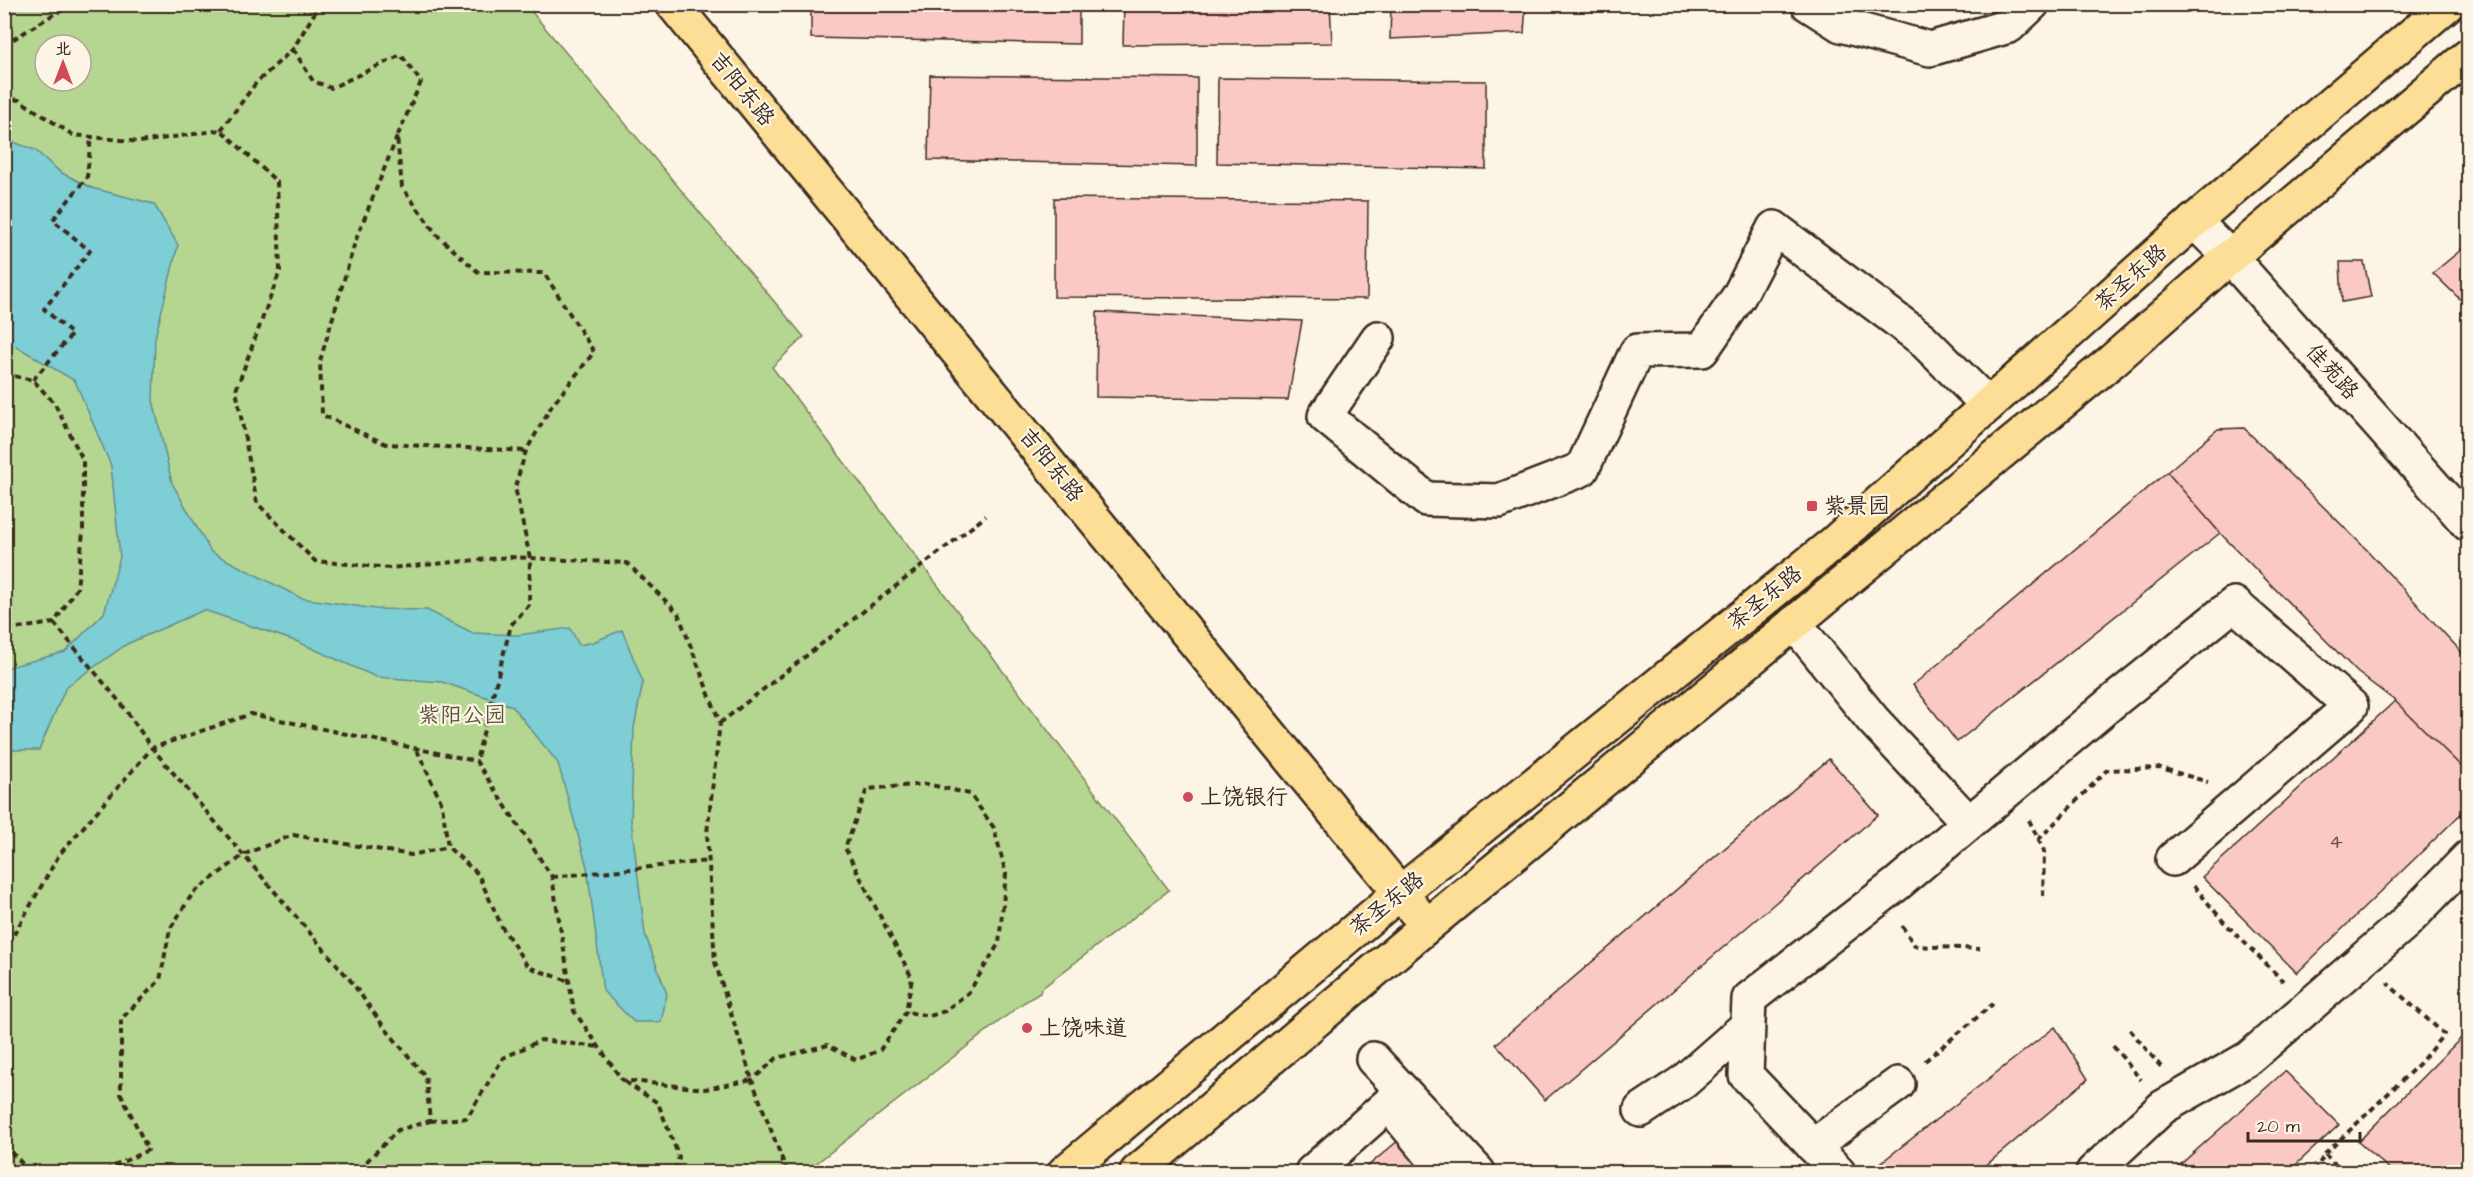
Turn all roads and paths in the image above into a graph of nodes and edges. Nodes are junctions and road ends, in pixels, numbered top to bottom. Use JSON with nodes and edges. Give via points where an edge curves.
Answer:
{"nodes":[{"id":1,"x":79,"y":4,"type":"edge"},
{"id":2,"x":320,"y":4,"type":"edge"},
{"id":3,"x":673,"y":4,"type":"edge"},
{"id":4,"x":1808,"y":4,"type":"edge"},
{"id":5,"x":2032,"y":4,"type":"edge"},
{"id":6,"x":2448,"y":4,"type":"edge"},
{"id":7,"x":4,"y":45,"type":"edge"},
{"id":8,"x":293,"y":49,"type":"junction"},
{"id":9,"x":2469,"y":56,"type":"edge"},
{"id":10,"x":4,"y":98,"type":"edge"},
{"id":11,"x":221,"y":130,"type":"junction"},
{"id":12,"x":397,"y":136,"type":"junction"},
{"id":13,"x":91,"y":137,"type":"junction"},
{"id":14,"x":2194,"y":221,"type":"junction"},
{"id":15,"x":2230,"y":257,"type":"junction"},
{"id":16,"x":1378,"y":338,"type":"dead end"},
{"id":17,"x":4,"y":374,"type":"edge"},
{"id":18,"x":33,"y":380,"type":"junction"},
{"id":19,"x":1988,"y":405,"type":"junction"},
{"id":20,"x":526,"y":451,"type":"junction"},
{"id":21,"x":986,"y":516,"type":"dead end"},
{"id":22,"x":2469,"y":524,"type":"edge"},
{"id":23,"x":530,"y":558,"type":"junction"},
{"id":24,"x":54,"y":623,"type":"junction"},
{"id":25,"x":1794,"y":623,"type":"junction"},
{"id":26,"x":4,"y":630,"type":"edge"},
{"id":27,"x":720,"y":723,"type":"junction"},
{"id":28,"x":152,"y":748,"type":"junction"},
{"id":29,"x":417,"y":749,"type":"junction"},
{"id":30,"x":476,"y":761,"type":"junction"},
{"id":31,"x":2012,"y":787,"type":"junction"},
{"id":32,"x":2227,"y":812,"type":"junction"},
{"id":33,"x":1970,"y":824,"type":"junction"},
{"id":34,"x":2038,"y":840,"type":"junction"},
{"id":35,"x":448,"y":847,"type":"junction"},
{"id":36,"x":245,"y":854,"type":"junction"},
{"id":37,"x":2469,"y":858,"type":"edge"},
{"id":38,"x":2173,"y":859,"type":"joint"},
{"id":39,"x":709,"y":861,"type":"junction"},
{"id":40,"x":552,"y":877,"type":"junction"},
{"id":41,"x":1401,"y":892,"type":"junction"},
{"id":42,"x":1881,"y":897,"type":"junction"},
{"id":43,"x":2043,"y":900,"type":"dead end"},
{"id":44,"x":1427,"y":926,"type":"junction"},
{"id":45,"x":1980,"y":949,"type":"dead end"},
{"id":46,"x":4,"y":952,"type":"edge"},
{"id":47,"x":2362,"y":960,"type":"junction"},
{"id":48,"x":569,"y":981,"type":"junction"},
{"id":49,"x":1993,"y":1004,"type":"dead end"},
{"id":50,"x":2298,"y":1008,"type":"junction"},
{"id":51,"x":906,"y":1012,"type":"junction"},
{"id":52,"x":1748,"y":1025,"type":"junction"},
{"id":53,"x":2130,"y":1030,"type":"dead end"},
{"id":54,"x":2113,"y":1046,"type":"dead end"},
{"id":55,"x":599,"y":1047,"type":"junction"},
{"id":56,"x":1373,"y":1059,"type":"dead end"},
{"id":57,"x":622,"y":1080,"type":"junction"},
{"id":58,"x":752,"y":1080,"type":"junction"},
{"id":59,"x":1898,"y":1084,"type":"joint"},
{"id":60,"x":1402,"y":1092,"type":"junction"},
{"id":61,"x":2174,"y":1101,"type":"junction"},
{"id":62,"x":1641,"y":1110,"type":"dead end"},
{"id":63,"x":430,"y":1121,"type":"junction"},
{"id":64,"x":4,"y":1144,"type":"edge"},
{"id":65,"x":1813,"y":1146,"type":"junction"},
{"id":66,"x":2325,"y":1154,"type":"junction"},
{"id":67,"x":30,"y":1173,"type":"edge"},
{"id":68,"x":106,"y":1173,"type":"edge"},
{"id":69,"x":363,"y":1173,"type":"edge"},
{"id":70,"x":675,"y":1173,"type":"edge"},
{"id":71,"x":787,"y":1173,"type":"edge"},
{"id":72,"x":1065,"y":1173,"type":"edge"},
{"id":73,"x":1137,"y":1173,"type":"edge"},
{"id":74,"x":1312,"y":1173,"type":"edge"},
{"id":75,"x":1444,"y":1173,"type":"edge"},
{"id":76,"x":1478,"y":1173,"type":"edge"},
{"id":77,"x":1838,"y":1173,"type":"edge"},
{"id":78,"x":2093,"y":1173,"type":"edge"},
{"id":79,"x":2314,"y":1173,"type":"edge"},
{"id":80,"x":2342,"y":1173,"type":"edge"}],
"edges":[{"from":1,"to":7,"type":"path"},
{"from":2,"to":8,"type":"path"},
{"from":3,"to":41,"type":"main road","name":"吉阳东路"},
{"from":4,"to":5,"type":"street","via":[[1841,25],[1930,49],[2009,26]]},
{"from":6,"to":14,"type":"main road","name":"茶圣东路"},
{"from":8,"to":11,"type":"path","via":[[256,83]]},
{"from":8,"to":12,"type":"path","via":[[312,81],[331,88],[401,55],[422,82]]},
{"from":9,"to":15,"type":"main road","name":"茶圣东路"},
{"from":10,"to":13,"type":"path","via":[[19,100],[73,135]]},
{"from":11,"to":13,"type":"path","via":[[140,142]]},
{"from":11,"to":23,"type":"path","via":[[277,182],[280,271],[236,390],[257,503],[315,561],[390,568],[510,556]]},
{"from":12,"to":20,"type":"path","via":[[402,187],[437,235],[478,272],[544,273],[594,352],[551,407]]},
{"from":12,"to":20,"type":"path","via":[[355,242],[320,361],[322,415],[386,444]]},
{"from":13,"to":18,"type":"path","via":[[87,177],[53,220],[90,251],[44,309],[72,333]]},
{"from":14,"to":15,"type":"street","name":"佳苑路"},
{"from":14,"to":19,"type":"main road","name":"茶圣东路"},
{"from":15,"to":22,"type":"street","name":"佳苑路"},
{"from":15,"to":25,"type":"main road","name":"茶圣东路","via":[[2112,361]]},
{"from":16,"to":19,"type":"street","via":[[1325,416],[1426,499],[1499,501],[1582,469],[1637,351],[1702,350],[1739,296],[1774,228],[1922,339]]},
{"from":17,"to":18,"type":"path"},
{"from":18,"to":24,"type":"path","via":[[55,404],[83,460],[83,532],[76,588]]},
{"from":19,"to":41,"type":"main road","name":"茶圣东路","via":[[1835,542]]},
{"from":20,"to":23,"type":"path","via":[[515,487]]},
{"from":21,"to":27,"type":"path"},
{"from":23,"to":27,"type":"path","via":[[627,563],[678,614]]},
{"from":23,"to":30,"type":"path","via":[[529,605],[511,625]]},
{"from":24,"to":26,"type":"path"},
{"from":24,"to":28,"type":"path","via":[[123,706]]},
{"from":25,"to":33,"type":"street","via":[[1873,720]]},
{"from":25,"to":44,"type":"main road","name":"茶圣东路"},
{"from":27,"to":39,"type":"path","via":[[707,833]]},
{"from":28,"to":29,"type":"path","via":[[251,714]]},
{"from":28,"to":36,"type":"path"},
{"from":28,"to":46,"type":"path","via":[[59,855]]},
{"from":29,"to":30,"type":"path"},
{"from":29,"to":35,"type":"path","via":[[442,804]]},
{"from":30,"to":40,"type":"path"},
{"from":31,"to":32,"type":"street","via":[[2234,604],[2351,706]]},
{"from":31,"to":33,"type":"street"},
{"from":31,"to":34,"type":"path"},
{"from":32,"to":34,"type":"path","via":[[2210,783],[2161,768],[2107,770]]},
{"from":32,"to":38,"type":"street"},
{"from":33,"to":42,"type":"street"},
{"from":34,"to":43,"type":"path","via":[[2044,851]]},
{"from":35,"to":36,"type":"path","via":[[411,855],[293,835]]},
{"from":35,"to":48,"type":"path","via":[[478,874],[502,927],[528,967]]},
{"from":36,"to":63,"type":"path","via":[[426,1077]]},
{"from":36,"to":68,"type":"path","via":[[193,894],[170,929],[160,980],[121,1019],[121,1094],[148,1150]]},
{"from":37,"to":47,"type":"street"},
{"from":38,"to":50,"type":"path"},
{"from":39,"to":40,"type":"path"},
{"from":39,"to":58,"type":"path","via":[[715,962]]},
{"from":40,"to":48,"type":"path"},
{"from":41,"to":44,"type":"main road","name":"吉阳东路"},
{"from":41,"to":72,"type":"main road","name":"茶圣东路"},
{"from":42,"to":45,"type":"path","via":[[1915,946]]},
{"from":42,"to":52,"type":"street","via":[[1749,999]]},
{"from":44,"to":73,"type":"main road","name":"茶圣东路"},
{"from":47,"to":50,"type":"street"},
{"from":47,"to":66,"type":"path","via":[[2444,1034],[2420,1063]]},
{"from":48,"to":55,"type":"path","via":[[574,1011]]},
{"from":49,"to":59,"type":"path"},
{"from":50,"to":61,"type":"street","via":[[2249,1058]]},
{"from":51,"to":51,"type":"path","via":[[912,978],[845,848],[867,789],[927,784],[970,794],[994,828],[1005,874],[1002,920],[999,943],[969,992],[945,1011],[930,1016]]},
{"from":51,"to":58,"type":"path","via":[[880,1050],[856,1060],[828,1045],[777,1058]]},
{"from":52,"to":62,"type":"street","via":[[1683,1082]]},
{"from":52,"to":65,"type":"street","via":[[1746,1075]]},
{"from":53,"to":61,"type":"path"},
{"from":54,"to":61,"type":"path"},
{"from":55,"to":57,"type":"path"},
{"from":55,"to":63,"type":"path","via":[[541,1040],[503,1058],[467,1118]]},
{"from":56,"to":60,"type":"street"},
{"from":57,"to":58,"type":"path","via":[[705,1089]]},
{"from":57,"to":70,"type":"path","via":[[658,1103],[679,1157]]},
{"from":58,"to":71,"type":"path"},
{"from":59,"to":65,"type":"street"},
{"from":60,"to":74,"type":"street"},
{"from":60,"to":75,"type":"street","via":[[1402,1120]]},
{"from":60,"to":76,"type":"street"},
{"from":61,"to":78,"type":"street"},
{"from":63,"to":69,"type":"path","via":[[398,1130],[366,1162]]},
{"from":64,"to":67,"type":"path"},
{"from":65,"to":77,"type":"street"},
{"from":66,"to":79,"type":"path"},
{"from":66,"to":80,"type":"path"}]}
